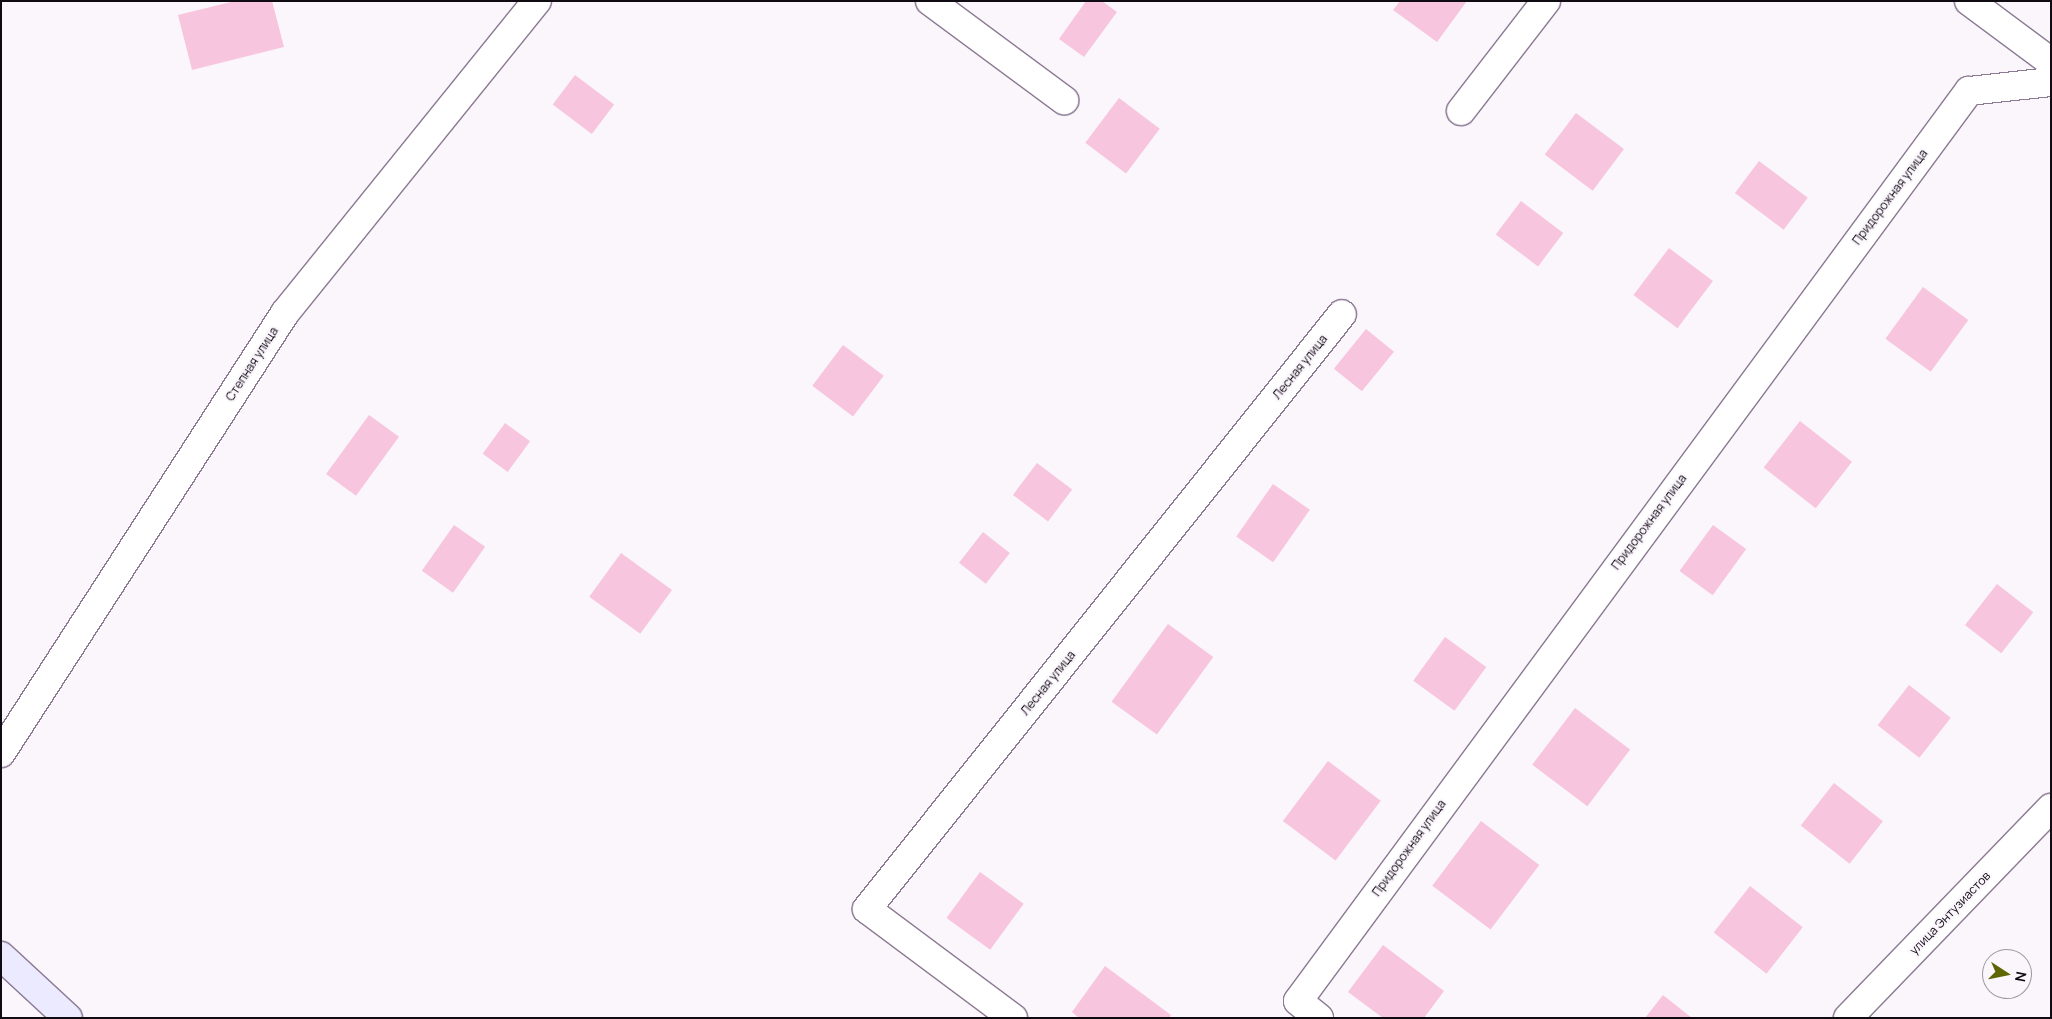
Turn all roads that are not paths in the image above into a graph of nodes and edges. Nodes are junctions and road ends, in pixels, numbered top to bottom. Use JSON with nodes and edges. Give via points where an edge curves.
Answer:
{"nodes":[{"id":1,"x":537,"y":1,"type":"edge"},
{"id":2,"x":930,"y":1,"type":"edge"},
{"id":3,"x":1546,"y":1,"type":"edge"},
{"id":4,"x":1969,"y":1,"type":"edge"},
{"id":5,"x":2051,"y":62,"type":"edge"},
{"id":6,"x":2051,"y":82,"type":"edge"},
{"id":7,"x":1064,"y":100,"type":"dead end"},
{"id":8,"x":1461,"y":111,"type":"dead end"},
{"id":9,"x":1342,"y":314,"type":"dead end"},
{"id":10,"x":1,"y":752,"type":"edge"},
{"id":11,"x":2051,"y":808,"type":"edge"},
{"id":12,"x":1,"y":956,"type":"edge"},
{"id":13,"x":1854,"y":1016,"type":"edge"},
{"id":14,"x":68,"y":1018,"type":"edge"},
{"id":15,"x":1014,"y":1018,"type":"edge"},
{"id":16,"x":1319,"y":1018,"type":"edge"}],
"edges":[{"from":1,"to":10,"type":"street","name":"Степная улица","via":[[284,313]]},
{"from":2,"to":7,"type":"street"},
{"from":3,"to":8,"type":"street"},
{"from":4,"to":5,"type":"street"},
{"from":6,"to":16,"type":"street","name":"Придорожная улица","via":[[1969,91],[1548,657],[1298,1001]]},
{"from":9,"to":15,"type":"street","name":"Лесная улица","via":[[867,909]]},
{"from":11,"to":13,"type":"street","name":"улица Энтузиастов"},
{"from":12,"to":14,"type":"main road"}]}
